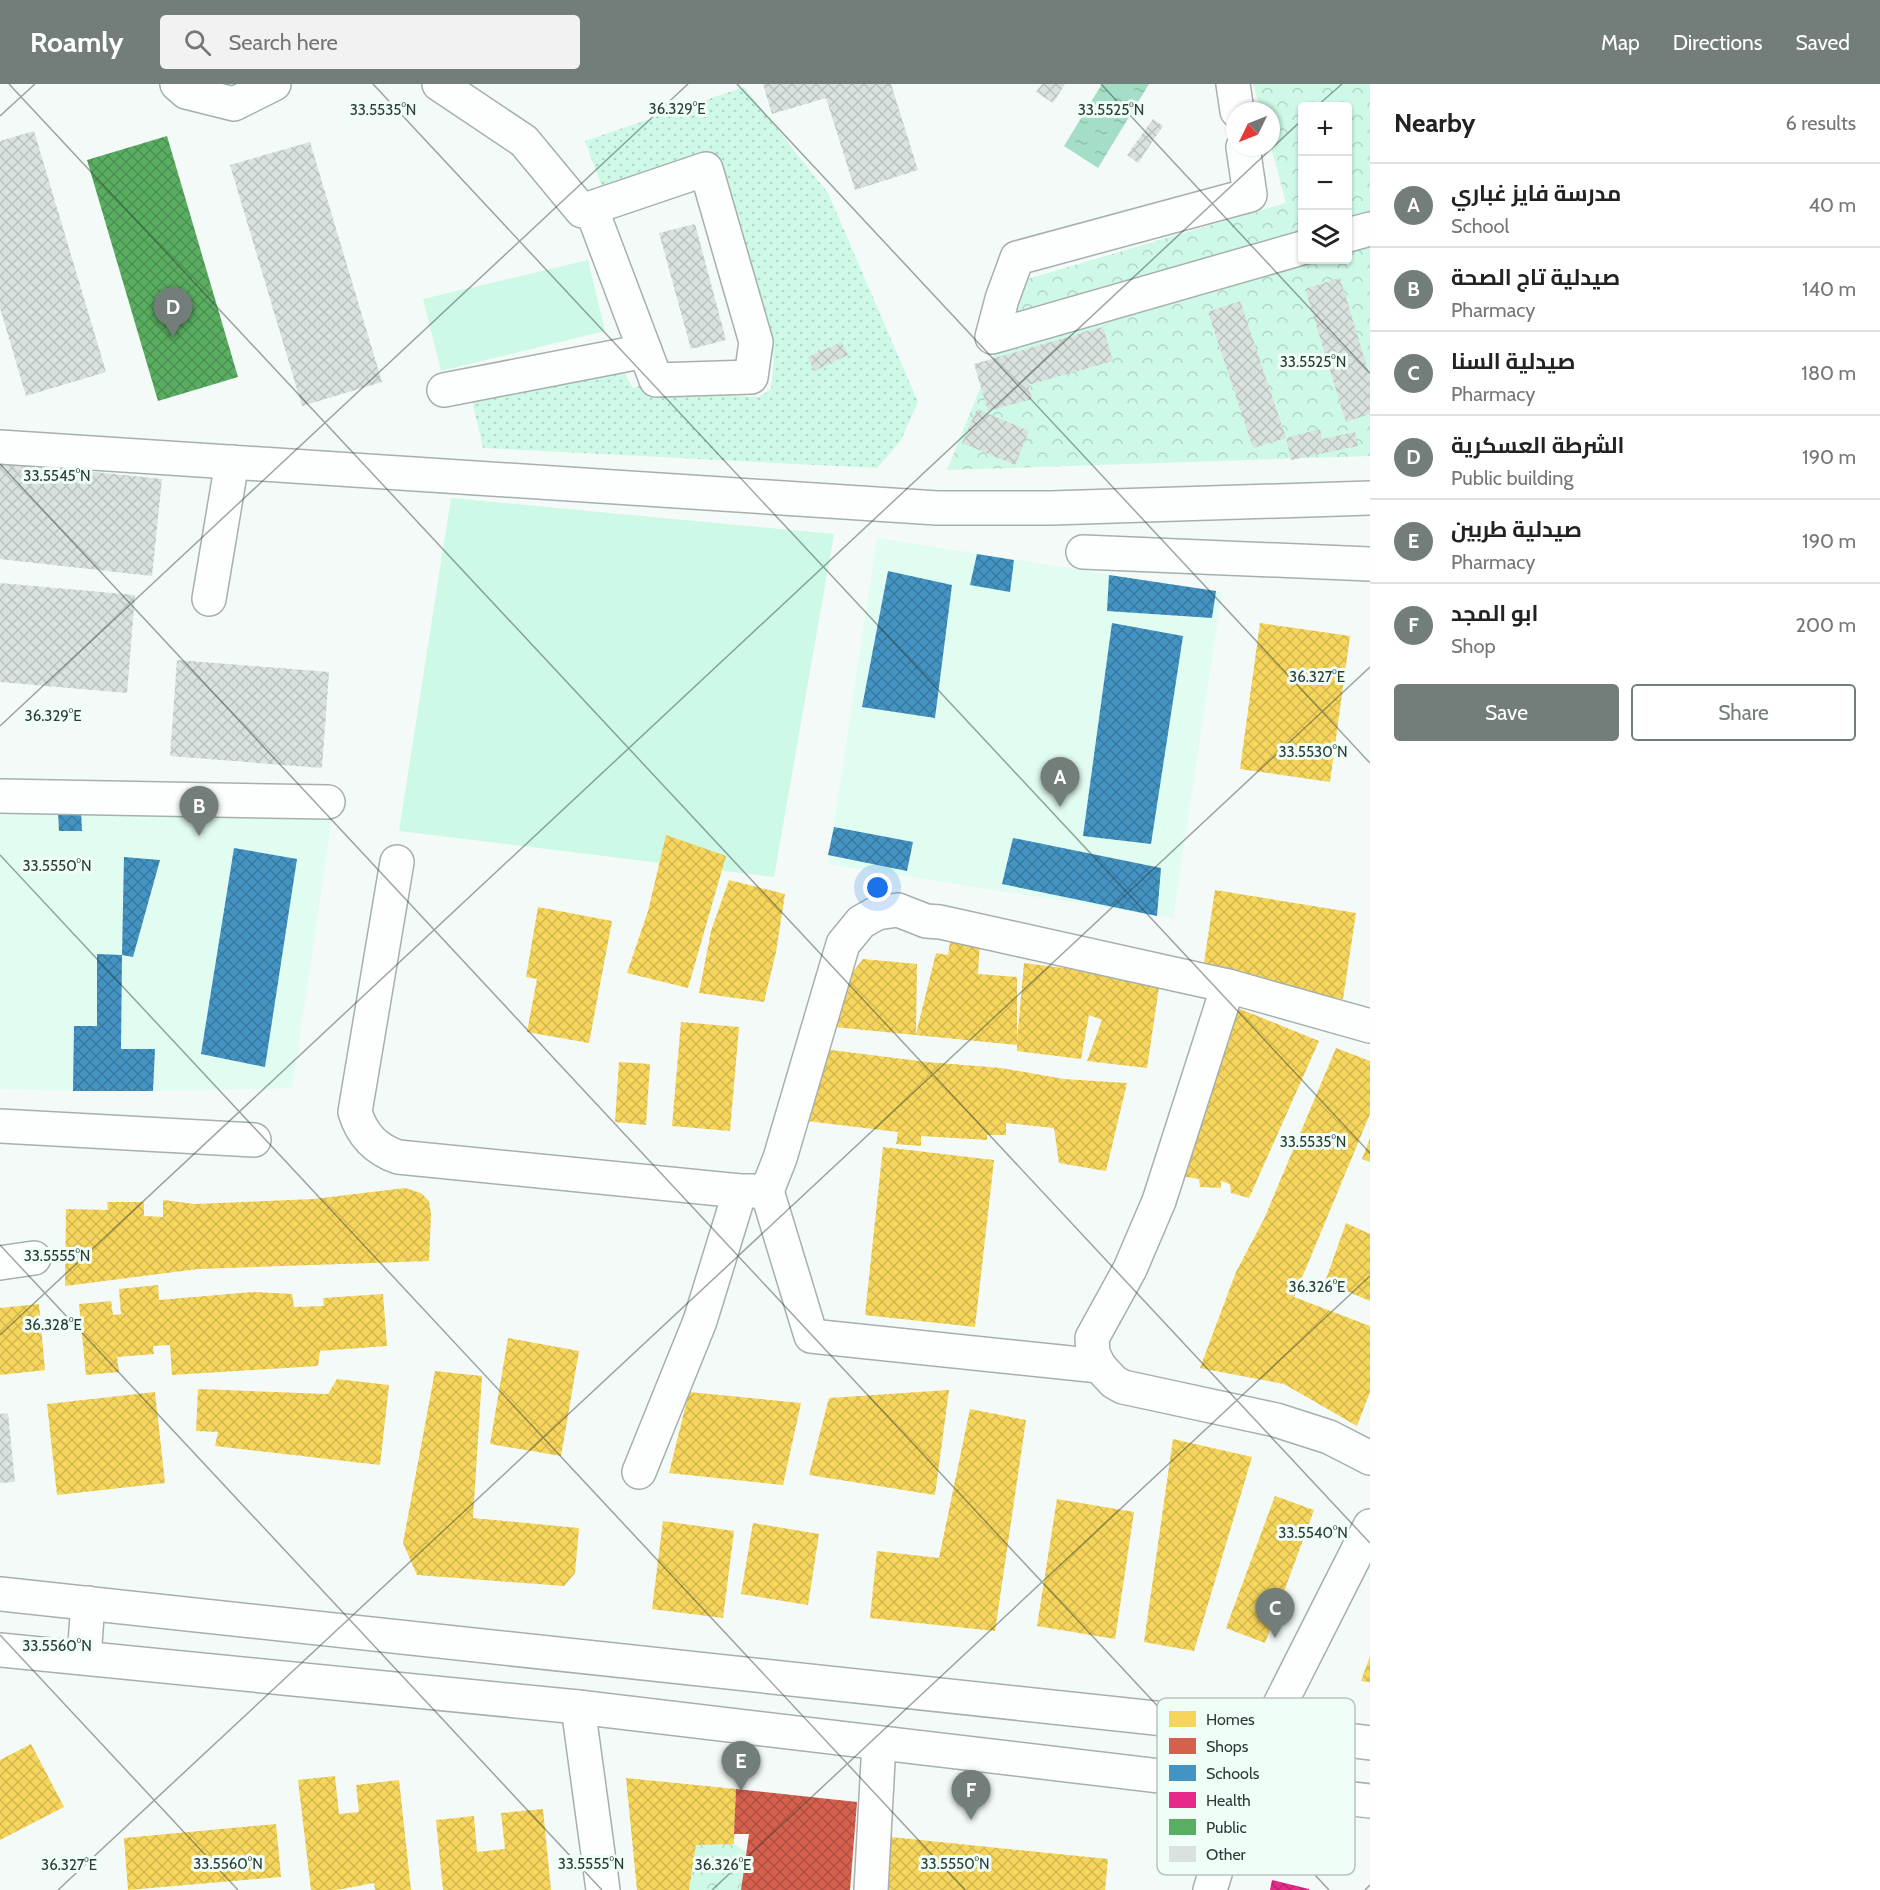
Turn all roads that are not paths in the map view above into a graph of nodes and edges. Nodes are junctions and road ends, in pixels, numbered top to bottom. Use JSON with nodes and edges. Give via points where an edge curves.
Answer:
{"nodes":[{"id":1,"x":177,"y":84,"type":"edge"},
{"id":2,"x":274,"y":84,"type":"edge"},
{"id":3,"x":439,"y":84,"type":"edge"},
{"id":4,"x":1233,"y":84,"type":"edge"},
{"id":5,"x":1236,"y":102,"type":"edge"},
{"id":6,"x":1244,"y":156,"type":"edge"},
{"id":7,"x":591,"y":208,"type":"junction"},
{"id":8,"x":1370,"y":229,"type":"edge"},
{"id":9,"x":1352,"y":234,"type":"edge"},
{"id":10,"x":1298,"y":249,"type":"edge"},
{"id":11,"x":645,"y":351,"type":"junction"},
{"id":12,"x":444,"y":390,"type":"dead end"},
{"id":13,"x":0,"y":447,"type":"edge"},
{"id":14,"x":232,"y":462,"type":"junction"},
{"id":15,"x":1370,"y":498,"type":"edge"},
{"id":16,"x":1083,"y":552,"type":"dead end"},
{"id":17,"x":1370,"y":564,"type":"edge"},
{"id":18,"x":209,"y":599,"type":"dead end"},
{"id":19,"x":0,"y":796,"type":"edge"},
{"id":20,"x":327,"y":802,"type":"dead end"},
{"id":21,"x":396,"y":862,"type":"dead end"},
{"id":22,"x":1228,"y":986,"type":"junction"},
{"id":23,"x":1370,"y":1026,"type":"edge"},
{"id":24,"x":0,"y":1126,"type":"edge"},
{"id":25,"x":254,"y":1140,"type":"dead end"},
{"id":26,"x":753,"y":1191,"type":"junction"},
{"id":27,"x":34,"y":1258,"type":"dead end"},
{"id":28,"x":0,"y":1263,"type":"edge"},
{"id":29,"x":1099,"y":1366,"type":"junction"},
{"id":30,"x":1370,"y":1458,"type":"edge"},
{"id":31,"x":639,"y":1472,"type":"dead end"},
{"id":32,"x":1370,"y":1526,"type":"edge"},
{"id":33,"x":0,"y":1594,"type":"edge"},
{"id":34,"x":88,"y":1602,"type":"junction"},
{"id":35,"x":0,"y":1650,"type":"edge"},
{"id":36,"x":84,"y":1657,"type":"junction"},
{"id":37,"x":1283,"y":1698,"type":"edge"},
{"id":38,"x":578,"y":1707,"type":"junction"},
{"id":39,"x":1157,"y":1718,"type":"edge"},
{"id":40,"x":1355,"y":1741,"type":"edge"},
{"id":41,"x":879,"y":1743,"type":"junction"},
{"id":42,"x":1370,"y":1743,"type":"edge"},
{"id":43,"x":1157,"y":1776,"type":"edge"},
{"id":44,"x":1355,"y":1799,"type":"edge"},
{"id":45,"x":1370,"y":1801,"type":"edge"},
{"id":46,"x":1214,"y":1875,"type":"edge"},
{"id":47,"x":603,"y":1890,"type":"edge"},
{"id":48,"x":871,"y":1890,"type":"edge"},
{"id":49,"x":1209,"y":1890,"type":"edge"}],
"edges":[{"from":1,"to":2,"type":"main road","via":[[186,92],[234,104]]},
{"from":3,"to":7,"type":"main road","via":[[524,141],[582,211]]},
{"from":4,"to":5,"type":"main road"},
{"from":6,"to":10,"type":"main road","via":[[1250,195],[1017,258],[992,337]]},
{"from":7,"to":11,"type":"main road"},
{"from":7,"to":11,"type":"main road","via":[[706,169],[756,342],[751,377],[656,380]]},
{"from":8,"to":9,"type":"main road"},
{"from":11,"to":12,"type":"main road"},
{"from":13,"to":14,"type":"main road"},
{"from":14,"to":15,"type":"main road","via":[[937,508]]},
{"from":14,"to":18,"type":"main road"},
{"from":16,"to":17,"type":"main road"},
{"from":19,"to":20,"type":"main road"},
{"from":21,"to":26,"type":"main road","via":[[355,1112],[370,1142],[398,1157]]},
{"from":22,"to":23,"type":"main road"},
{"from":22,"to":26,"type":"main road","via":[[926,921],[898,910],[877,913],[861,922],[843,944],[780,1158]]},
{"from":22,"to":29,"type":"main road","via":[[1160,1201],[1130,1269],[1092,1338]]},
{"from":24,"to":25,"type":"main road"},
{"from":26,"to":29,"type":"main road","via":[[811,1336]]},
{"from":26,"to":31,"type":"main road"},
{"from":27,"to":28,"type":"main road"},
{"from":29,"to":30,"type":"main road","via":[[1123,1387],[1276,1420],[1329,1437]]},
{"from":32,"to":37,"type":"main road"},
{"from":33,"to":34,"type":"main road"},
{"from":34,"to":36,"type":"main road"},
{"from":34,"to":39,"type":"main road"},
{"from":35,"to":36,"type":"main road"},
{"from":36,"to":38,"type":"main road"},
{"from":38,"to":41,"type":"main road"},
{"from":38,"to":47,"type":"main road"},
{"from":40,"to":42,"type":"main road"},
{"from":41,"to":43,"type":"main road"},
{"from":41,"to":48,"type":"main road"},
{"from":44,"to":45,"type":"main road"},
{"from":46,"to":49,"type":"main road"}]}
